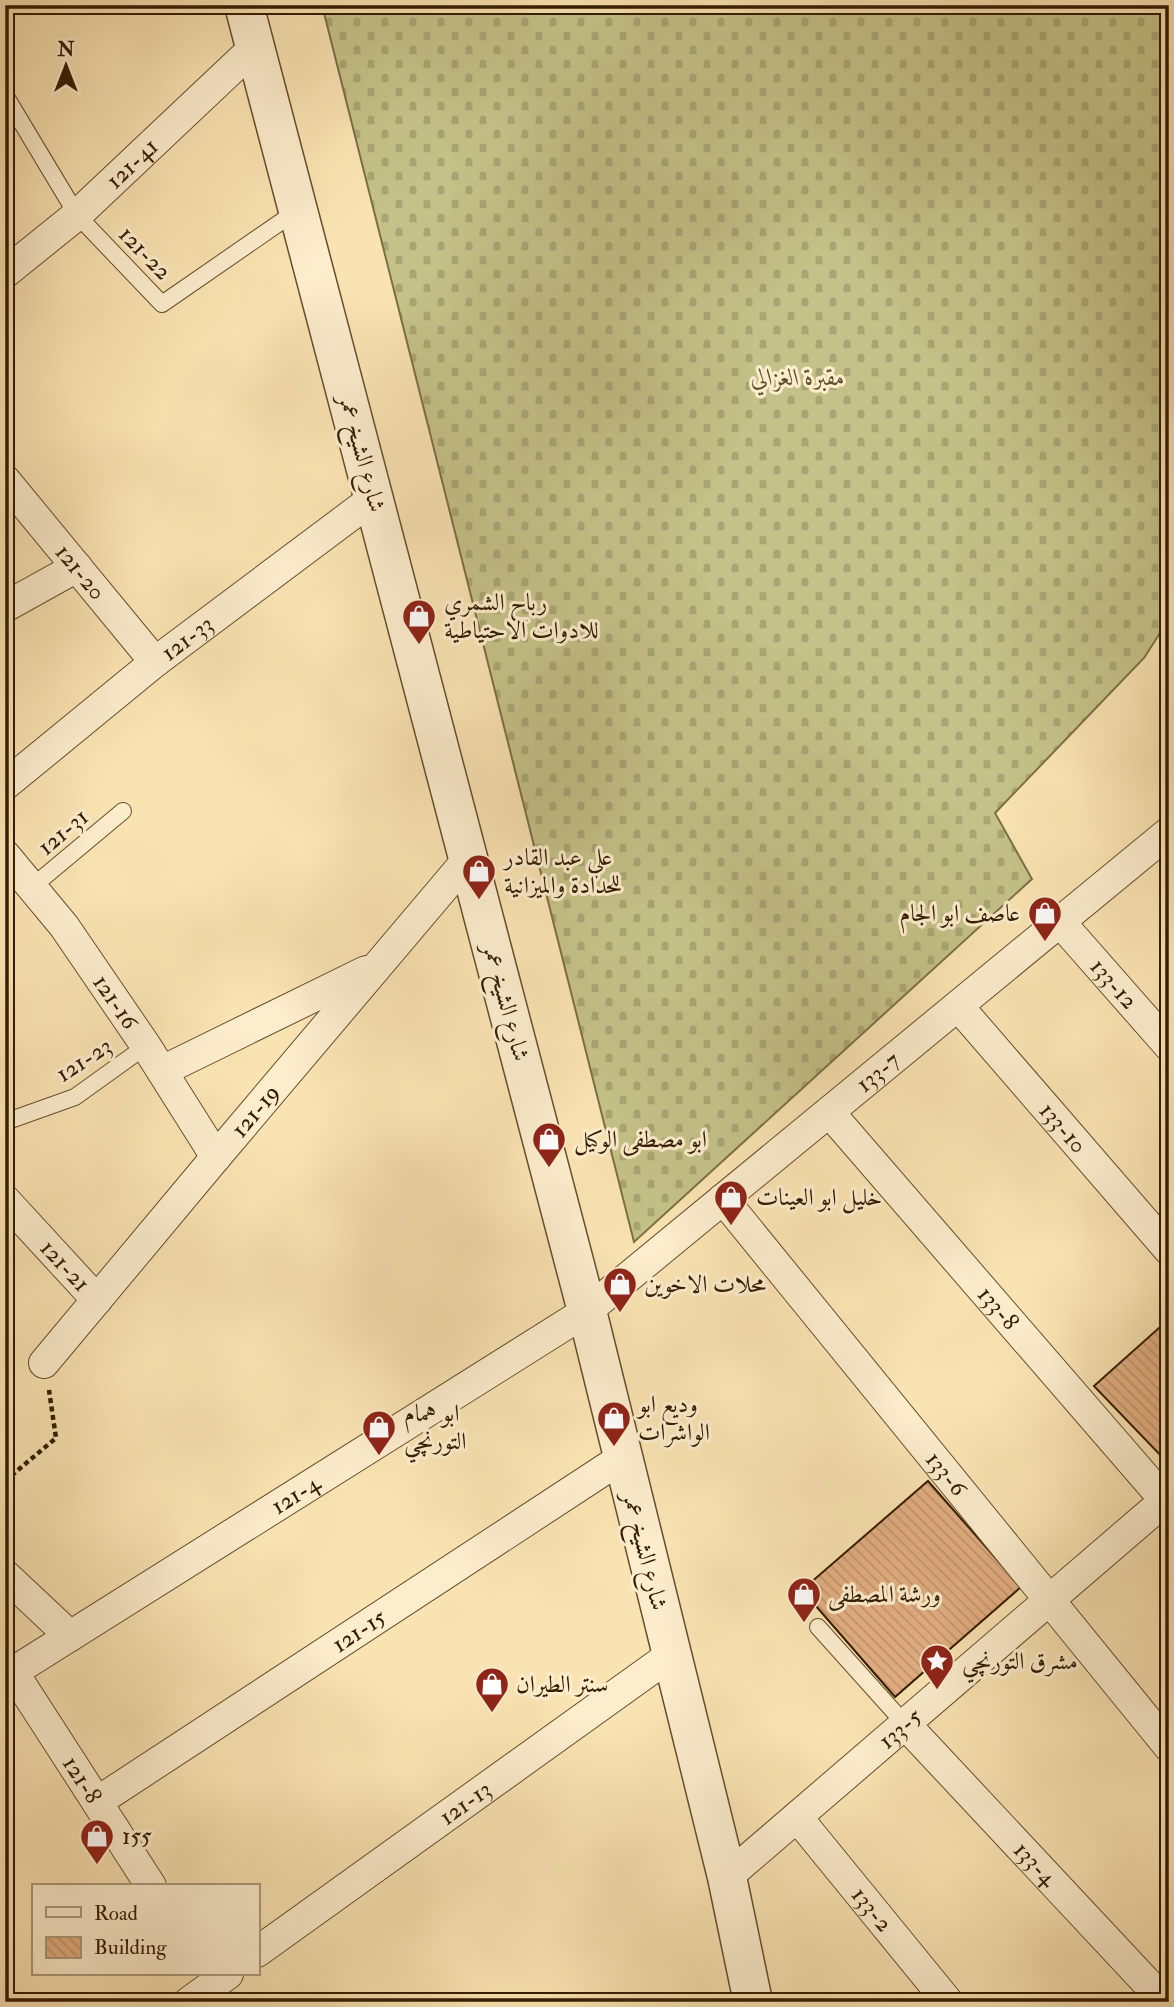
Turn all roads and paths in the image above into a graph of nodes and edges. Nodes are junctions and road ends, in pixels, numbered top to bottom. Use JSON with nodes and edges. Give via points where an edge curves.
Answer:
{"nodes":[{"id":1,"x":244,"y":5,"type":"edge"},
{"id":2,"x":255,"y":47,"type":"junction"},
{"id":3,"x":5,"y":96,"type":"edge"},
{"id":4,"x":298,"y":210,"type":"junction"},
{"id":5,"x":77,"y":215,"type":"junction"},
{"id":6,"x":5,"y":273,"type":"edge"},
{"id":7,"x":5,"y":481,"type":"edge"},
{"id":8,"x":374,"y":498,"type":"junction"},
{"id":9,"x":77,"y":567,"type":"junction"},
{"id":10,"x":5,"y":607,"type":"edge"},
{"id":11,"x":155,"y":662,"type":"junction"},
{"id":12,"x":5,"y":785,"type":"edge"},
{"id":13,"x":124,"y":811,"type":"dead end"},
{"id":14,"x":1169,"y":832,"type":"edge"},
{"id":15,"x":5,"y":855,"type":"edge"},
{"id":16,"x":468,"y":859,"type":"junction"},
{"id":17,"x":32,"y":887,"type":"junction"},
{"id":18,"x":1060,"y":922,"type":"junction"},
{"id":19,"x":378,"y":965,"type":"junction"},
{"id":20,"x":958,"y":1006,"type":"junction"},
{"id":21,"x":146,"y":1046,"type":"junction"},
{"id":22,"x":1169,"y":1046,"type":"edge"},
{"id":23,"x":162,"y":1071,"type":"junction"},
{"id":24,"x":829,"y":1112,"type":"junction"},
{"id":25,"x":5,"y":1122,"type":"edge"},
{"id":26,"x":216,"y":1157,"type":"junction"},
{"id":27,"x":723,"y":1199,"type":"junction"},
{"id":28,"x":5,"y":1200,"type":"edge"},
{"id":29,"x":1169,"y":1250,"type":"edge"},
{"id":30,"x":97,"y":1300,"type":"junction"},
{"id":31,"x":587,"y":1311,"type":"junction"},
{"id":32,"x":44,"y":1363,"type":"joint"},
{"id":33,"x":622,"y":1458,"type":"junction"},
{"id":34,"x":5,"y":1481,"type":"edge"},
{"id":35,"x":1167,"y":1501,"type":"edge"},
{"id":36,"x":5,"y":1575,"type":"edge"},
{"id":37,"x":1049,"y":1600,"type":"junction"},
{"id":38,"x":818,"y":1627,"type":"dead end"},
{"id":39,"x":70,"y":1636,"type":"junction"},
{"id":40,"x":671,"y":1655,"type":"junction"},
{"id":41,"x":9,"y":1674,"type":"edge"},
{"id":42,"x":905,"y":1724,"type":"junction"},
{"id":43,"x":1169,"y":1746,"type":"edge"},
{"id":44,"x":97,"y":1802,"type":"junction"},
{"id":45,"x":797,"y":1817,"type":"junction"},
{"id":46,"x":727,"y":1877,"type":"junction"},
{"id":47,"x":151,"y":1884,"type":"edge"},
{"id":48,"x":259,"y":1951,"type":"edge"},
{"id":49,"x":216,"y":1977,"type":"edge"},
{"id":50,"x":188,"y":2002,"type":"edge"},
{"id":51,"x":753,"y":2002,"type":"edge"},
{"id":52,"x":948,"y":2002,"type":"edge"},
{"id":53,"x":1165,"y":2002,"type":"edge"}],
"edges":[{"from":1,"to":2,"type":"street","name":"شارع الشيخ عمر"},
{"from":2,"to":4,"type":"street","name":"شارع الشيخ عمر"},
{"from":2,"to":5,"type":"street","name":"121-41"},
{"from":3,"to":5,"type":"lane","name":"121-22"},
{"from":4,"to":5,"type":"lane","name":"121-22","via":[[162,304]]},
{"from":4,"to":8,"type":"street","name":"شارع الشيخ عمر"},
{"from":5,"to":6,"type":"street","name":"121-41"},
{"from":7,"to":9,"type":"street","name":"121-20"},
{"from":8,"to":11,"type":"street","name":"121-33"},
{"from":8,"to":16,"type":"street","name":"شارع الشيخ عمر"},
{"from":9,"to":10,"type":"street"},
{"from":9,"to":11,"type":"street","name":"121-20"},
{"from":11,"to":12,"type":"street","name":"121-33"},
{"from":13,"to":17,"type":"lane","name":"121-31"},
{"from":14,"to":18,"type":"street","name":"133-7"},
{"from":15,"to":17,"type":"street","name":"121-16"},
{"from":16,"to":19,"type":"street","name":"121-19"},
{"from":16,"to":31,"type":"street","name":"شارع الشيخ عمر"},
{"from":17,"to":21,"type":"street","name":"121-16"},
{"from":18,"to":20,"type":"street","name":"133-7"},
{"from":18,"to":22,"type":"street","name":"133-12"},
{"from":19,"to":23,"type":"street"},
{"from":19,"to":26,"type":"street","name":"121-19"},
{"from":20,"to":24,"type":"street","name":"133-7"},
{"from":20,"to":29,"type":"street","name":"133-10"},
{"from":21,"to":23,"type":"street","name":"121-16"},
{"from":21,"to":25,"type":"lane","name":"121-23","via":[[75,1097]]},
{"from":23,"to":26,"type":"street","name":"121-16"},
{"from":24,"to":27,"type":"street","name":"133-7"},
{"from":24,"to":35,"type":"street","name":"133-8"},
{"from":26,"to":30,"type":"street","name":"121-19"},
{"from":27,"to":31,"type":"street","name":"133-7"},
{"from":27,"to":37,"type":"street","name":"133-6"},
{"from":28,"to":30,"type":"street","name":"121-21"},
{"from":30,"to":32,"type":"street","name":"121-19"},
{"from":31,"to":33,"type":"street","name":"شارع الشيخ عمر"},
{"from":31,"to":39,"type":"street","name":"121-4"},
{"from":32,"to":34,"type":"path","via":[[56,1438]]},
{"from":33,"to":40,"type":"street","name":"شارع الشيخ عمر"},
{"from":33,"to":44,"type":"street","name":"121-15"},
{"from":35,"to":37,"type":"street","name":"133-5"},
{"from":36,"to":39,"type":"street"},
{"from":37,"to":42,"type":"street","name":"133-5"},
{"from":37,"to":43,"type":"street","name":"133-6"},
{"from":38,"to":42,"type":"lane"},
{"from":39,"to":41,"type":"street","name":"121-4"},
{"from":40,"to":46,"type":"street","name":"شارع الشيخ عمر"},
{"from":40,"to":48,"type":"street","name":"121-13"},
{"from":41,"to":44,"type":"street","name":"121-8"},
{"from":42,"to":45,"type":"street","name":"133-5"},
{"from":42,"to":53,"type":"street","name":"133-4"},
{"from":44,"to":47,"type":"street","name":"121-8"},
{"from":45,"to":46,"type":"street","name":"133-5"},
{"from":45,"to":52,"type":"street","name":"133-2"},
{"from":46,"to":51,"type":"street","name":"شارع الشيخ عمر"},
{"from":49,"to":50,"type":"street"}]}
